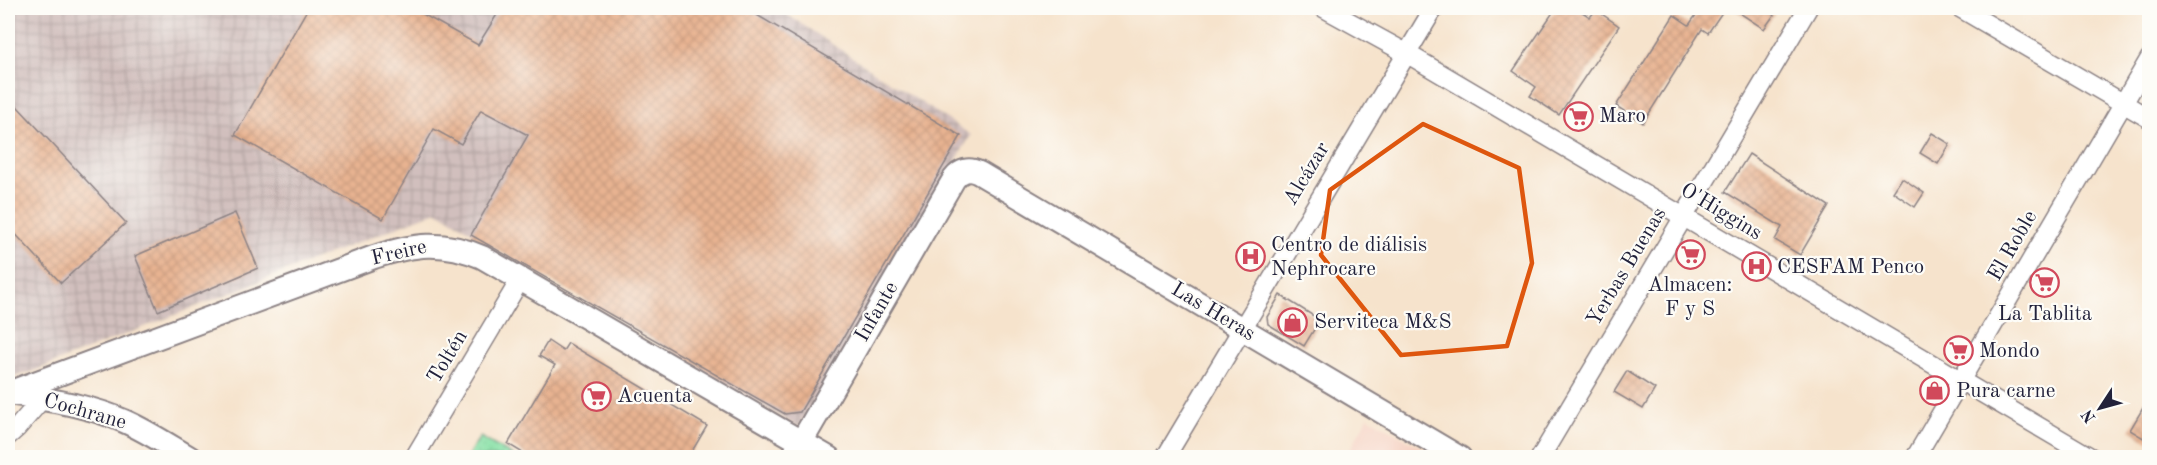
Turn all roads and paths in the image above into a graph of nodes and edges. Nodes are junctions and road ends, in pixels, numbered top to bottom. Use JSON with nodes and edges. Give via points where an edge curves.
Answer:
{"nodes":[{"id":1,"x":1324,"y":8,"type":"edge"},
{"id":2,"x":1434,"y":8,"type":"edge"},
{"id":3,"x":1808,"y":8,"type":"edge"},
{"id":4,"x":1960,"y":8,"type":"edge"},
{"id":5,"x":1406,"y":53,"type":"junction"},
{"id":6,"x":2150,"y":58,"type":"edge"},
{"id":7,"x":2123,"y":103,"type":"junction"},
{"id":8,"x":2150,"y":118,"type":"edge"},
{"id":9,"x":965,"y":171,"type":"joint"},
{"id":10,"x":1684,"y":216,"type":"junction"},
{"id":11,"x":520,"y":280,"type":"junction"},
{"id":12,"x":1242,"y":328,"type":"junction"},
{"id":13,"x":1960,"y":381,"type":"junction"},
{"id":14,"x":8,"y":393,"type":"edge"},
{"id":15,"x":42,"y":399,"type":"junction"},
{"id":16,"x":8,"y":436,"type":"edge"},
{"id":17,"x":796,"y":449,"type":"edge"},
{"id":18,"x":190,"y":458,"type":"edge"},
{"id":19,"x":414,"y":458,"type":"edge"},
{"id":20,"x":829,"y":458,"type":"edge"},
{"id":21,"x":1165,"y":458,"type":"edge"},
{"id":22,"x":1460,"y":458,"type":"edge"},
{"id":23,"x":1540,"y":458,"type":"edge"},
{"id":24,"x":1915,"y":458,"type":"edge"},
{"id":25,"x":2092,"y":458,"type":"edge"}],
"edges":[{"from":1,"to":5,"type":"street","name":"O'Higgins"},
{"from":2,"to":5,"type":"street","name":"Alcázar"},
{"from":3,"to":10,"type":"street","name":"Yerbas Buenas"},
{"from":4,"to":7,"type":"street"},
{"from":5,"to":10,"type":"street","name":"O'Higgins"},
{"from":5,"to":12,"type":"street","name":"Alcázar"},
{"from":6,"to":7,"type":"street","name":"El Roble"},
{"from":7,"to":8,"type":"street"},
{"from":7,"to":13,"type":"street","name":"El Roble"},
{"from":9,"to":12,"type":"main road","name":"Las Heras","via":[[979,173]]},
{"from":9,"to":17,"type":"main road","name":"Infante","via":[[954,179]]},
{"from":10,"to":13,"type":"street","name":"O'Higgins"},
{"from":10,"to":23,"type":"street","name":"Yerbas Buenas"},
{"from":11,"to":14,"type":"main road","name":"Freire","via":[[469,251],[442,245],[409,247]]},
{"from":11,"to":17,"type":"main road","name":"Freire"},
{"from":11,"to":19,"type":"street","name":"Toltén"},
{"from":12,"to":21,"type":"street","name":"Alcázar"},
{"from":12,"to":22,"type":"main road","name":"Las Heras"},
{"from":13,"to":24,"type":"street","name":"El Roble"},
{"from":13,"to":25,"type":"street","name":"O'Higgins"},
{"from":14,"to":15,"type":"main road","name":"Cochrane"},
{"from":15,"to":16,"type":"street"},
{"from":15,"to":18,"type":"main road","name":"Cochrane","via":[[116,418]]},
{"from":17,"to":20,"type":"main road","name":"Freire"}]}
